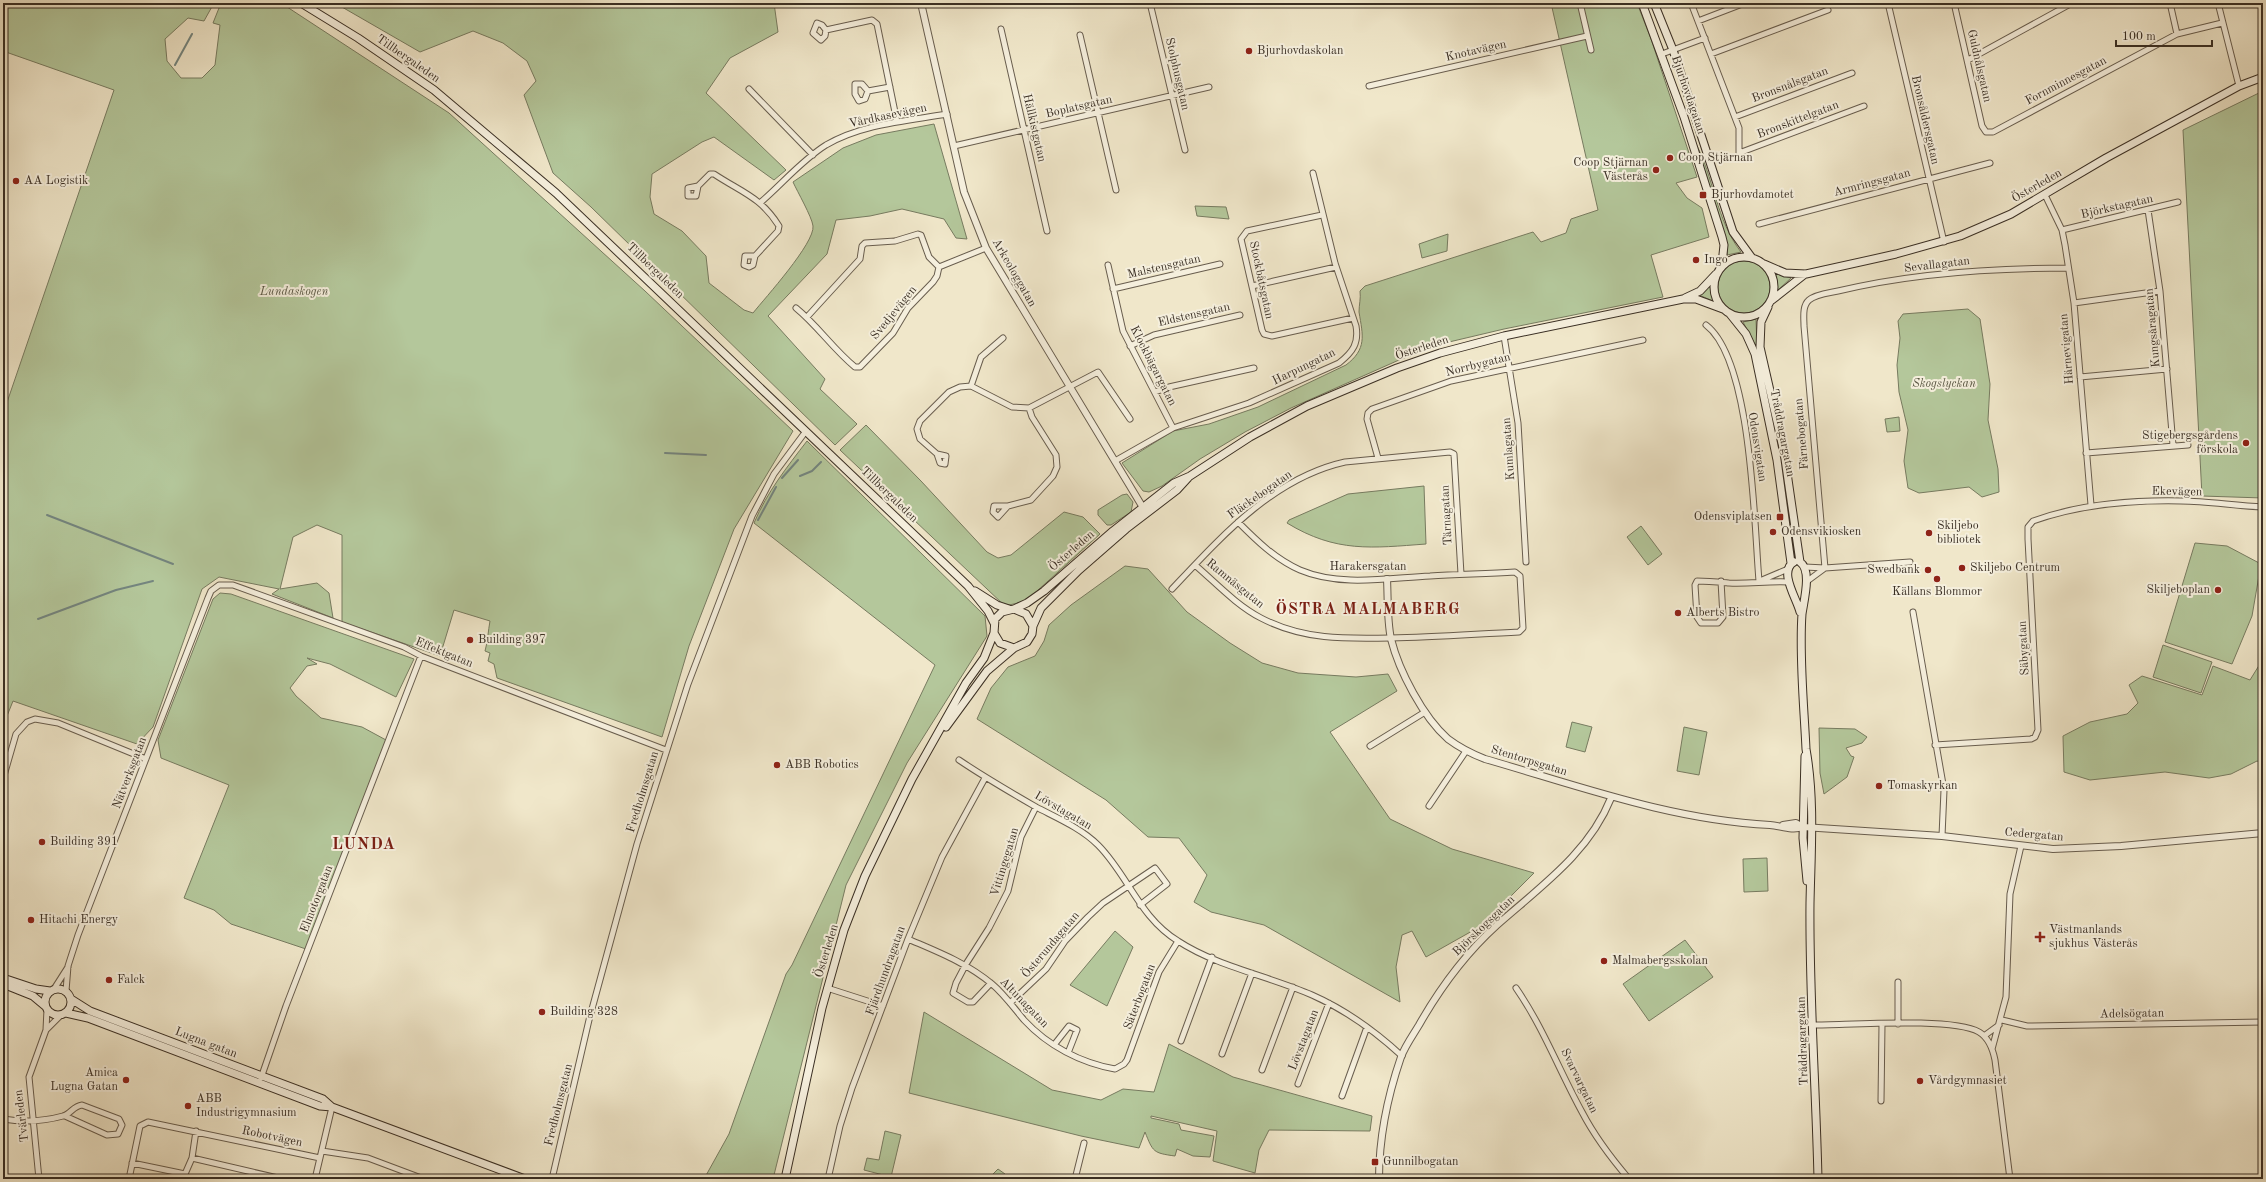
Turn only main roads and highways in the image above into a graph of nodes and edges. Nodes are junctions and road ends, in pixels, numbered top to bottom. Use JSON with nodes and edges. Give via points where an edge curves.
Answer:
{"nodes":[{"id":1,"x":301,"y":3,"type":"edge"},
{"id":2,"x":1642,"y":3,"type":"edge"},
{"id":3,"x":1654,"y":3,"type":"edge"},
{"id":4,"x":2263,"y":78,"type":"edge"},
{"id":5,"x":1695,"y":114,"type":"junction"},
{"id":6,"x":1684,"y":117,"type":"junction"},
{"id":7,"x":1752,"y":258,"type":"junction"},
{"id":8,"x":1722,"y":264,"type":"junction"},
{"id":9,"x":1764,"y":264,"type":"junction"},
{"id":10,"x":1718,"y":272,"type":"junction"},
{"id":11,"x":1806,"y":274,"type":"junction"},
{"id":12,"x":1683,"y":299,"type":"junction"},
{"id":13,"x":1772,"y":300,"type":"junction"},
{"id":14,"x":1768,"y":307,"type":"junction"},
{"id":15,"x":1723,"y":309,"type":"junction"},
{"id":16,"x":1730,"y":314,"type":"junction"},
{"id":17,"x":1190,"y":476,"type":"junction"},
{"id":18,"x":1142,"y":506,"type":"junction"},
{"id":19,"x":1147,"y":513,"type":"junction"},
{"id":20,"x":1803,"y":564,"type":"junction"},
{"id":21,"x":1790,"y":566,"type":"junction"},
{"id":22,"x":1790,"y":584,"type":"junction"},
{"id":23,"x":1805,"y":584,"type":"junction"},
{"id":24,"x":968,"y":586,"type":"junction"},
{"id":25,"x":1012,"y":609,"type":"junction"},
{"id":26,"x":1802,"y":620,"type":"junction"},
{"id":27,"x":994,"y":623,"type":"junction"},
{"id":28,"x":1032,"y":626,"type":"junction"},
{"id":29,"x":994,"y":634,"type":"junction"},
{"id":30,"x":1014,"y":648,"type":"junction"},
{"id":31,"x":933,"y":745,"type":"junction"},
{"id":32,"x":1806,"y":749,"type":"junction"},
{"id":33,"x":1810,"y":903,"type":"junction"},
{"id":34,"x":3,"y":978,"type":"edge"},
{"id":35,"x":3,"y":984,"type":"edge"},
{"id":36,"x":52,"y":990,"type":"junction"},
{"id":37,"x":71,"y":999,"type":"junction"},
{"id":38,"x":46,"y":1007,"type":"junction"},
{"id":39,"x":63,"y":1014,"type":"junction"},
{"id":40,"x":261,"y":1079,"type":"junction"},
{"id":41,"x":525,"y":1179,"type":"edge"},
{"id":42,"x":785,"y":1179,"type":"edge"},
{"id":43,"x":1818,"y":1179,"type":"edge"}],
"edges":[{"from":1,"to":24,"type":"main road","name":"Tillbergaleden","via":[[434,90],[556,193]]},
{"from":2,"to":6,"type":"main road","name":"Bjurhovdagatan"},
{"from":3,"to":5,"type":"main road","name":"Bjurhovdagatan"},
{"from":4,"to":11,"type":"main road","name":"Österleden","via":[[2239,86],[2106,158],[2011,214],[1944,242]]},
{"from":5,"to":6,"type":"main road"},
{"from":5,"to":7,"type":"main road","name":"Bjurhovdagatan","via":[[1733,232]]},
{"from":6,"to":8,"type":"main road","name":"Bjurhovdagatan","via":[[1722,237]]},
{"from":7,"to":8,"type":"main road","via":[[1734,257]]},
{"from":7,"to":9,"type":"main road"},
{"from":8,"to":10,"type":"main road"},
{"from":9,"to":11,"type":"main road","name":"Österleden","via":[[1785,273]]},
{"from":9,"to":13,"type":"main road","via":[[1773,277]]},
{"from":10,"to":12,"type":"main road","name":"Österleden","via":[[1700,290]]},
{"from":10,"to":15,"type":"main road","via":[[1715,295]]},
{"from":11,"to":13,"type":"main road","name":"Österleden"},
{"from":12,"to":15,"type":"main road","name":"Österleden","via":[[1696,299]]},
{"from":12,"to":17,"type":"main road","name":"Österleden","via":[[1504,336],[1397,368],[1347,388],[1250,437]]},
{"from":13,"to":14,"type":"main road"},
{"from":14,"to":16,"type":"main road","via":[[1753,317],[1736,317]]},
{"from":14,"to":20,"type":"main road","name":"Tråddragargatan","via":[[1762,322],[1760,347],[1784,452]]},
{"from":15,"to":16,"type":"main road"},
{"from":16,"to":21,"type":"main road","name":"Tråddragargatan","via":[[1746,334],[1755,354],[1777,460]]},
{"from":17,"to":18,"type":"main road","name":"Österleden","via":[[1174,483]]},
{"from":17,"to":19,"type":"main road","name":"Österleden","via":[[1177,490]]},
{"from":18,"to":19,"type":"main road"},
{"from":18,"to":25,"type":"main road","name":"Österleden","via":[[1044,591],[1027,604]]},
{"from":19,"to":28,"type":"main road","name":"Österleden","via":[[1079,570],[1041,608]]},
{"from":20,"to":21,"type":"main road"},
{"from":20,"to":23,"type":"main road","name":"Tråddragargatan","via":[[1808,574]]},
{"from":21,"to":22,"type":"main road","name":"Tråddragargatan"},
{"from":22,"to":23,"type":"main road","via":[[1800,589]]},
{"from":22,"to":26,"type":"main road","name":"Tråddragargatan"},
{"from":23,"to":26,"type":"main road","name":"Tråddragargatan"},
{"from":24,"to":25,"type":"main road","name":"Tillbergaleden","via":[[997,605]]},
{"from":24,"to":27,"type":"main road","name":"Tillbergaleden"},
{"from":25,"to":27,"type":"main road","via":[[998,615]]},
{"from":25,"to":28,"type":"main road","via":[[1026,614]]},
{"from":26,"to":32,"type":"main road","name":"Tråddragargatan"},
{"from":27,"to":29,"type":"main road"},
{"from":28,"to":30,"type":"main road","via":[[1032,634],[1027,642],[1021,647]]},
{"from":29,"to":30,"type":"main road","via":[[1000,643]]},
{"from":29,"to":31,"type":"main road","name":"Österleden","via":[[984,658],[966,683]]},
{"from":30,"to":31,"type":"main road","name":"Österleden","via":[[987,671]]},
{"from":31,"to":42,"type":"main road","name":"Österleden","via":[[912,779],[865,876],[844,930],[827,988]]},
{"from":32,"to":33,"type":"main road","name":"Tråddragargatan","via":[[1812,827]]},
{"from":32,"to":33,"type":"main road","name":"Tråddragargatan","via":[[1803,767],[1803,826]]},
{"from":33,"to":43,"type":"main road","name":"Tråddragargatan"},
{"from":34,"to":36,"type":"main road","via":[[36,990]]},
{"from":35,"to":38,"type":"main road","via":[[34,996]]},
{"from":36,"to":37,"type":"main road","via":[[66,991]]},
{"from":36,"to":38,"type":"main road","via":[[46,996]]},
{"from":37,"to":39,"type":"main road","via":[[71,1007]]},
{"from":37,"to":40,"type":"main road","name":"Lugna gatan","via":[[90,1011]]},
{"from":38,"to":39,"type":"main road","via":[[53,1014]]},
{"from":39,"to":40,"type":"main road","name":"Lugna gatan","via":[[94,1020]]},
{"from":40,"to":41,"type":"main road","name":"Lugna gatan","via":[[323,1099],[332,1107]]}]}
